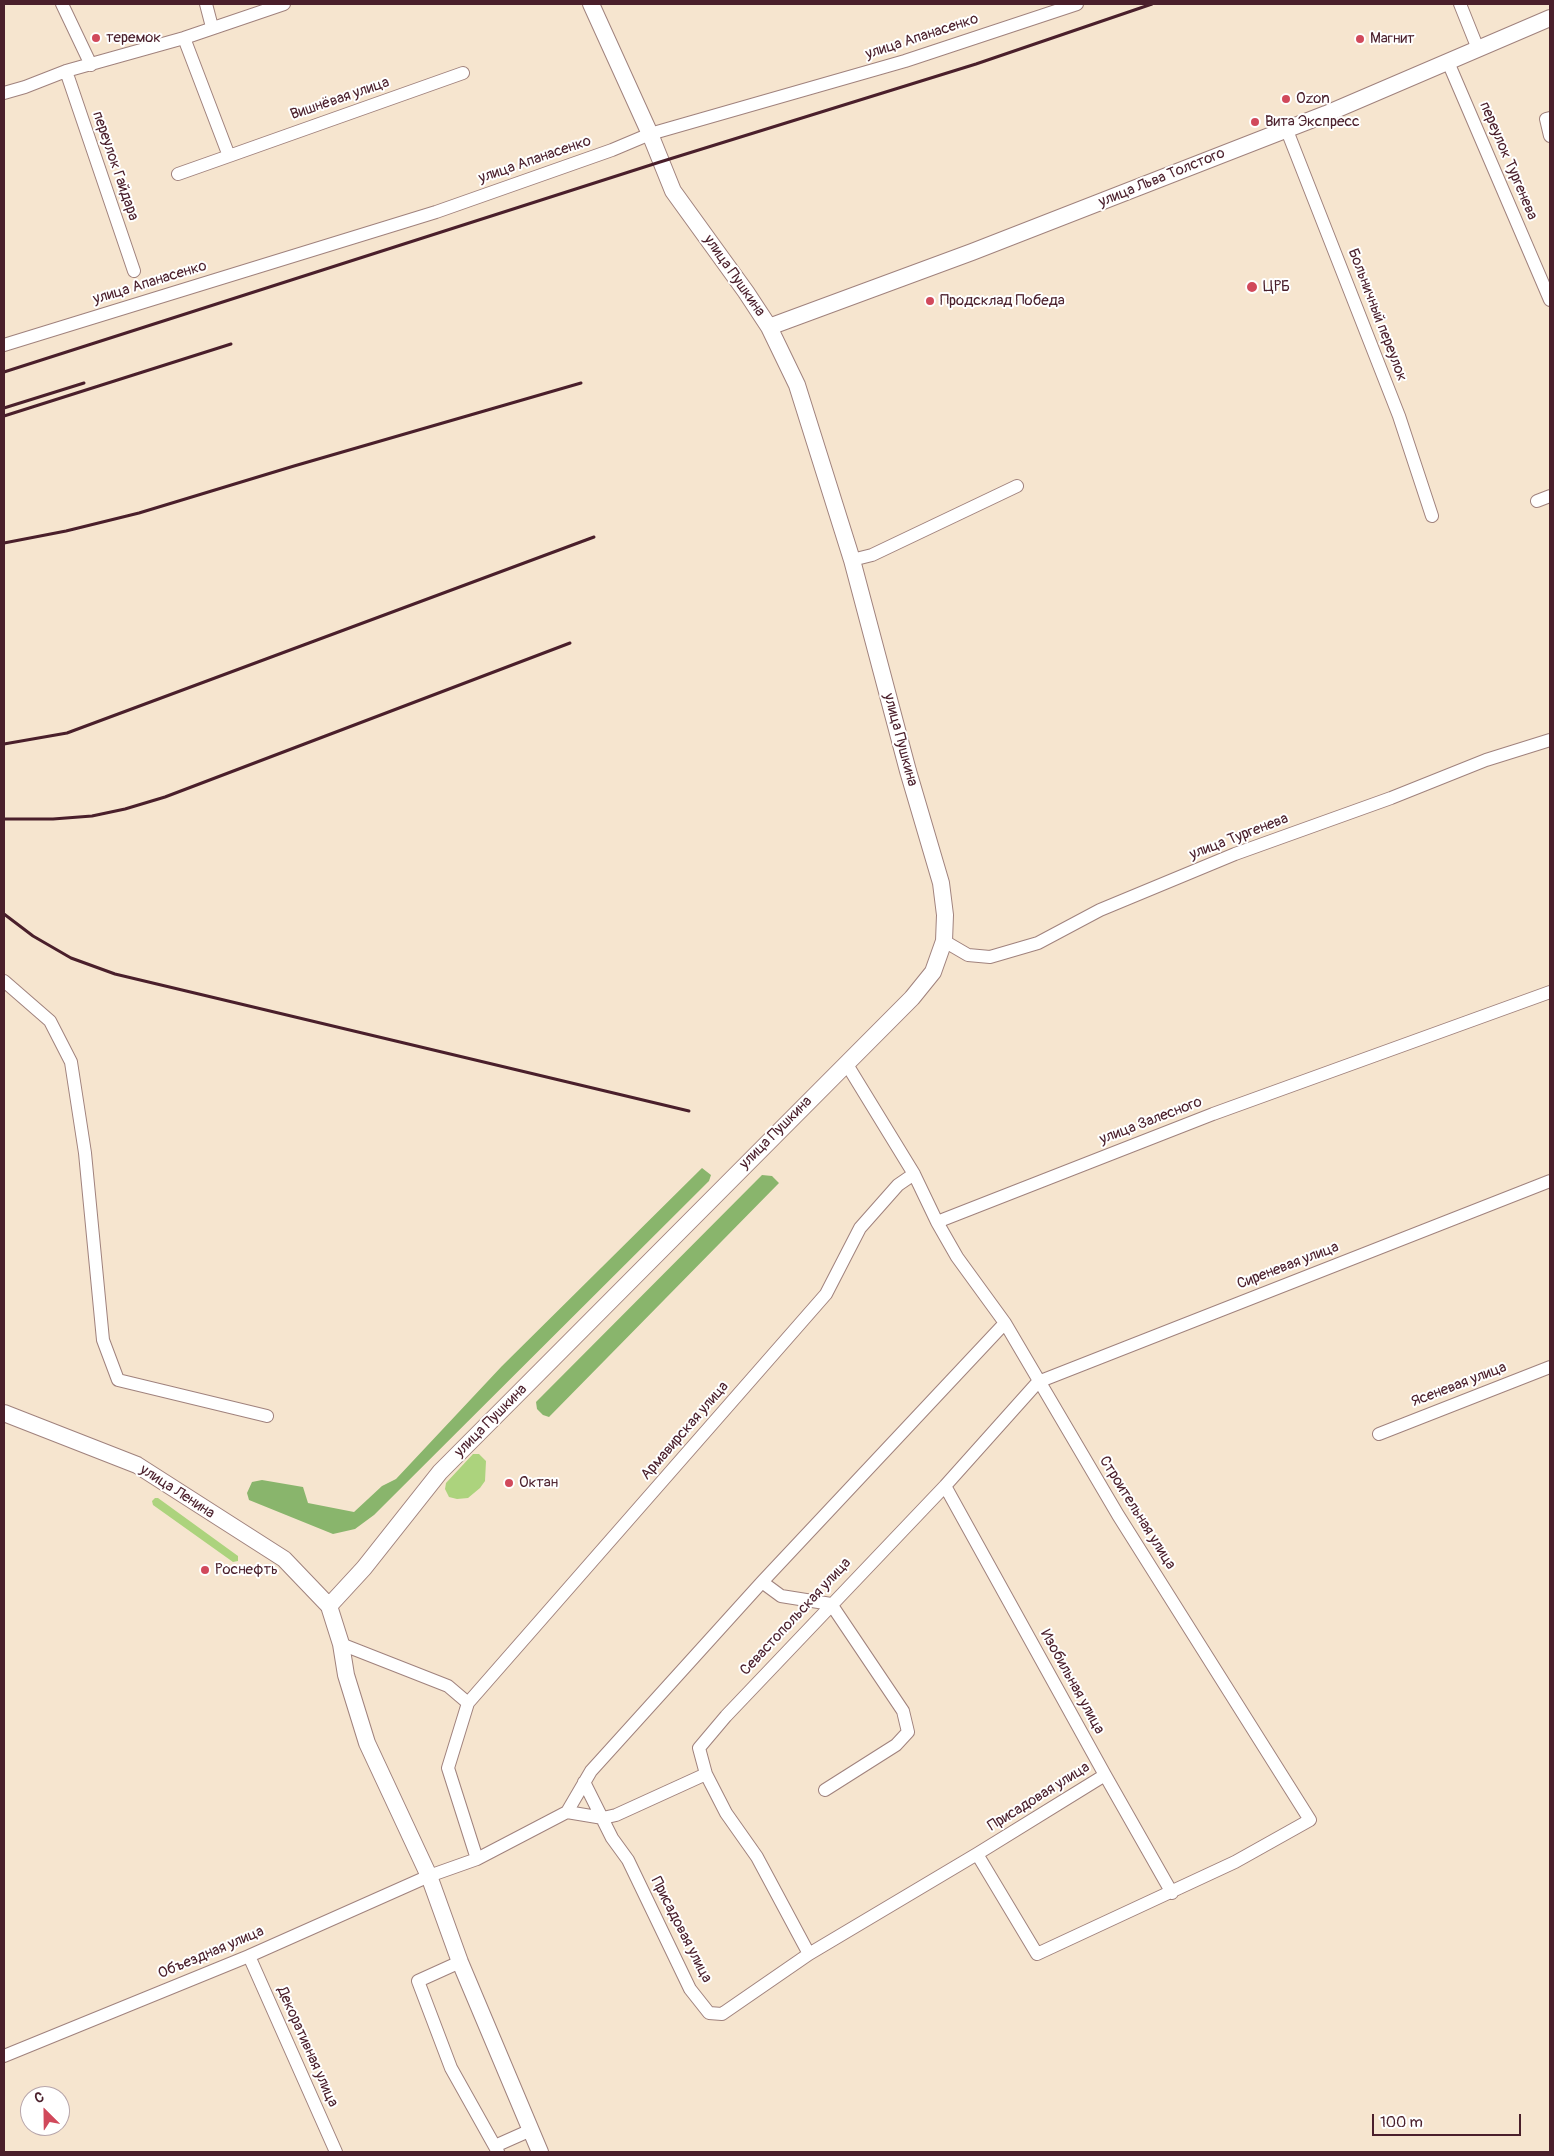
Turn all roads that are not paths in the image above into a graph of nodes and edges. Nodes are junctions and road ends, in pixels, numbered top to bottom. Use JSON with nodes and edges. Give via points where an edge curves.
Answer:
{"nodes":[{"id":1,"x":62,"y":4,"type":"edge"},
{"id":2,"x":206,"y":4,"type":"edge"},
{"id":3,"x":284,"y":4,"type":"edge"},
{"id":4,"x":591,"y":4,"type":"edge"},
{"id":5,"x":1077,"y":4,"type":"edge"},
{"id":6,"x":1460,"y":4,"type":"edge"},
{"id":7,"x":1550,"y":18,"type":"edge"},
{"id":8,"x":212,"y":27,"type":"junction"},
{"id":9,"x":184,"y":38,"type":"junction"},
{"id":10,"x":1478,"y":49,"type":"junction"},
{"id":11,"x":1448,"y":62,"type":"junction"},
{"id":12,"x":91,"y":65,"type":"junction"},
{"id":13,"x":66,"y":71,"type":"junction"},
{"id":14,"x":463,"y":73,"type":"dead end"},
{"id":15,"x":4,"y":92,"type":"edge"},
{"id":16,"x":1550,"y":118,"type":"edge"},
{"id":17,"x":1286,"y":128,"type":"junction"},
{"id":18,"x":650,"y":134,"type":"junction"},
{"id":19,"x":1550,"y":136,"type":"edge"},
{"id":20,"x":229,"y":156,"type":"junction"},
{"id":21,"x":178,"y":174,"type":"dead end"},
{"id":22,"x":134,"y":271,"type":"dead end"},
{"id":23,"x":1550,"y":300,"type":"edge"},
{"id":24,"x":769,"y":327,"type":"junction"},
{"id":25,"x":4,"y":345,"type":"edge"},
{"id":26,"x":1017,"y":486,"type":"dead end"},
{"id":27,"x":1550,"y":496,"type":"edge"},
{"id":28,"x":1537,"y":501,"type":"dead end"},
{"id":29,"x":1432,"y":516,"type":"dead end"},
{"id":30,"x":852,"y":560,"type":"junction"},
{"id":31,"x":1550,"y":740,"type":"edge"},
{"id":32,"x":944,"y":941,"type":"junction"},
{"id":33,"x":4,"y":981,"type":"edge"},
{"id":34,"x":1550,"y":992,"type":"edge"},
{"id":35,"x":846,"y":1063,"type":"junction"},
{"id":36,"x":914,"y":1174,"type":"junction"},
{"id":37,"x":1550,"y":1181,"type":"edge"},
{"id":38,"x":937,"y":1222,"type":"junction"},
{"id":39,"x":1005,"y":1323,"type":"junction"},
{"id":40,"x":1550,"y":1367,"type":"edge"},
{"id":41,"x":1038,"y":1382,"type":"junction"},
{"id":42,"x":4,"y":1412,"type":"edge"},
{"id":43,"x":267,"y":1416,"type":"dead end"},
{"id":44,"x":1379,"y":1434,"type":"dead end"},
{"id":45,"x":945,"y":1486,"type":"junction"},
{"id":46,"x":762,"y":1582,"type":"junction"},
{"id":47,"x":830,"y":1604,"type":"junction"},
{"id":48,"x":329,"y":1606,"type":"junction"},
{"id":49,"x":341,"y":1644,"type":"junction"},
{"id":50,"x":468,"y":1703,"type":"junction"},
{"id":51,"x":706,"y":1774,"type":"junction"},
{"id":52,"x":1105,"y":1775,"type":"junction"},
{"id":53,"x":584,"y":1782,"type":"junction"},
{"id":54,"x":825,"y":1790,"type":"dead end"},
{"id":55,"x":567,"y":1812,"type":"junction"},
{"id":56,"x":603,"y":1818,"type":"junction"},
{"id":57,"x":977,"y":1854,"type":"junction"},
{"id":58,"x":477,"y":1858,"type":"junction"},
{"id":59,"x":428,"y":1876,"type":"junction"},
{"id":60,"x":1172,"y":1893,"type":"junction"},
{"id":61,"x":809,"y":1954,"type":"junction"},
{"id":62,"x":249,"y":1956,"type":"junction"},
{"id":63,"x":460,"y":1962,"type":"junction"},
{"id":64,"x":4,"y":2056,"type":"edge"},
{"id":65,"x":531,"y":2130,"type":"junction"},
{"id":66,"x":496,"y":2149,"type":"edge"},
{"id":67,"x":336,"y":2152,"type":"edge"},
{"id":68,"x":540,"y":2152,"type":"edge"}],
"edges":[{"from":1,"to":12,"type":"street"},
{"from":2,"to":8,"type":"street"},
{"from":3,"to":8,"type":"street"},
{"from":4,"to":18,"type":"main road","name":"улица Пушкина"},
{"from":5,"to":18,"type":"street","name":"улица Апанасенко","via":[[905,61]]},
{"from":6,"to":10,"type":"street"},
{"from":7,"to":10,"type":"main road","name":"улица Льва Толстого"},
{"from":8,"to":9,"type":"street"},
{"from":9,"to":12,"type":"street"},
{"from":9,"to":20,"type":"street"},
{"from":10,"to":11,"type":"main road","name":"улица Льва Толстого"},
{"from":11,"to":17,"type":"main road","name":"улица Льва Толстого"},
{"from":11,"to":23,"type":"street","name":"переулок Тургенева"},
{"from":12,"to":13,"type":"street"},
{"from":13,"to":15,"type":"street"},
{"from":13,"to":22,"type":"street","name":"переулок Гайдара"},
{"from":14,"to":20,"type":"street","name":"Вишнёвая улица"},
{"from":16,"to":19,"type":"street","via":[[1546,119]]},
{"from":17,"to":24,"type":"main road","name":"улица Льва Толстого","via":[[972,252]]},
{"from":17,"to":29,"type":"street","name":"Больничный переулок","via":[[1399,416]]},
{"from":18,"to":24,"type":"main road","name":"улица Пушкина","via":[[673,191]]},
{"from":18,"to":25,"type":"street","name":"улица Апанасенко","via":[[436,212]]},
{"from":20,"to":21,"type":"street","name":"Вишнёвая улица"},
{"from":24,"to":30,"type":"main road","name":"улица Пушкина","via":[[797,385]]},
{"from":26,"to":30,"type":"street","via":[[872,555]]},
{"from":27,"to":28,"type":"street"},
{"from":30,"to":32,"type":"main road","name":"улица Пушкина","via":[[941,883]]},
{"from":31,"to":32,"type":"street","name":"улица Тургенева","via":[[1486,760],[1235,854],[1100,910],[1038,942],[990,957],[968,954]]},
{"from":32,"to":35,"type":"main road","name":"улица Пушкина","via":[[934,972]]},
{"from":33,"to":43,"type":"street","via":[[50,1021],[71,1062],[85,1153],[103,1340],[118,1380]]},
{"from":34,"to":38,"type":"street","name":"улица Залесного","via":[[1213,1114]]},
{"from":35,"to":36,"type":"street"},
{"from":35,"to":48,"type":"main road","name":"улица Пушкина","via":[[440,1472],[364,1568]]},
{"from":36,"to":38,"type":"street"},
{"from":36,"to":50,"type":"street","name":"Армавирская улица","via":[[898,1185],[860,1228],[826,1294]]},
{"from":37,"to":41,"type":"street","name":"Сиреневая улица"},
{"from":38,"to":39,"type":"street","name":"Строительная улица","via":[[957,1257]]},
{"from":39,"to":41,"type":"street","name":"Строительная улица"},
{"from":39,"to":46,"type":"street"},
{"from":40,"to":44,"type":"street","name":"Ясеневая улица"},
{"from":41,"to":45,"type":"street","name":"Севастопольская улица"},
{"from":41,"to":60,"type":"street","name":"Строительная улица","via":[[1118,1516],[1310,1820]]},
{"from":42,"to":48,"type":"main road","name":"улица Ленина","via":[[137,1466],[284,1559]]},
{"from":45,"to":47,"type":"street","name":"Севастопольская улица"},
{"from":45,"to":52,"type":"street","name":"Изобильная улица"},
{"from":46,"to":47,"type":"street","via":[[781,1596]]},
{"from":46,"to":53,"type":"street"},
{"from":47,"to":51,"type":"street","name":"Севастопольская улица","via":[[699,1748]]},
{"from":47,"to":54,"type":"street","via":[[903,1711],[908,1732],[896,1746]]},
{"from":48,"to":49,"type":"main road"},
{"from":49,"to":50,"type":"street","via":[[448,1686]]},
{"from":49,"to":59,"type":"main road","via":[[346,1675],[367,1743]]},
{"from":50,"to":58,"type":"street","name":"Армавирская улица","via":[[448,1768]]},
{"from":51,"to":56,"type":"street"},
{"from":51,"to":61,"type":"street","via":[[726,1813],[757,1857]]},
{"from":52,"to":57,"type":"street","name":"Присадовая улица"},
{"from":52,"to":60,"type":"street","name":"Изобильная улица"},
{"from":53,"to":55,"type":"street"},
{"from":53,"to":56,"type":"street","name":"Присадовая улица"},
{"from":55,"to":56,"type":"street"},
{"from":55,"to":58,"type":"street"},
{"from":56,"to":61,"type":"street","name":"Присадовая улица","via":[[628,1860],[690,1989],[709,2013],[722,2014]]},
{"from":57,"to":60,"type":"street","via":[[1037,1954]]},
{"from":57,"to":61,"type":"street","name":"Присадовая улица"},
{"from":58,"to":59,"type":"street"},
{"from":59,"to":62,"type":"street","name":"Объездная улица"},
{"from":59,"to":63,"type":"main road"},
{"from":62,"to":64,"type":"street","name":"Объездная улица"},
{"from":62,"to":67,"type":"street","name":"Декоративная улица"},
{"from":63,"to":65,"type":"main road"},
{"from":63,"to":66,"type":"street","via":[[418,1981],[451,2068]]},
{"from":65,"to":66,"type":"street"},
{"from":65,"to":68,"type":"main road"}]}
